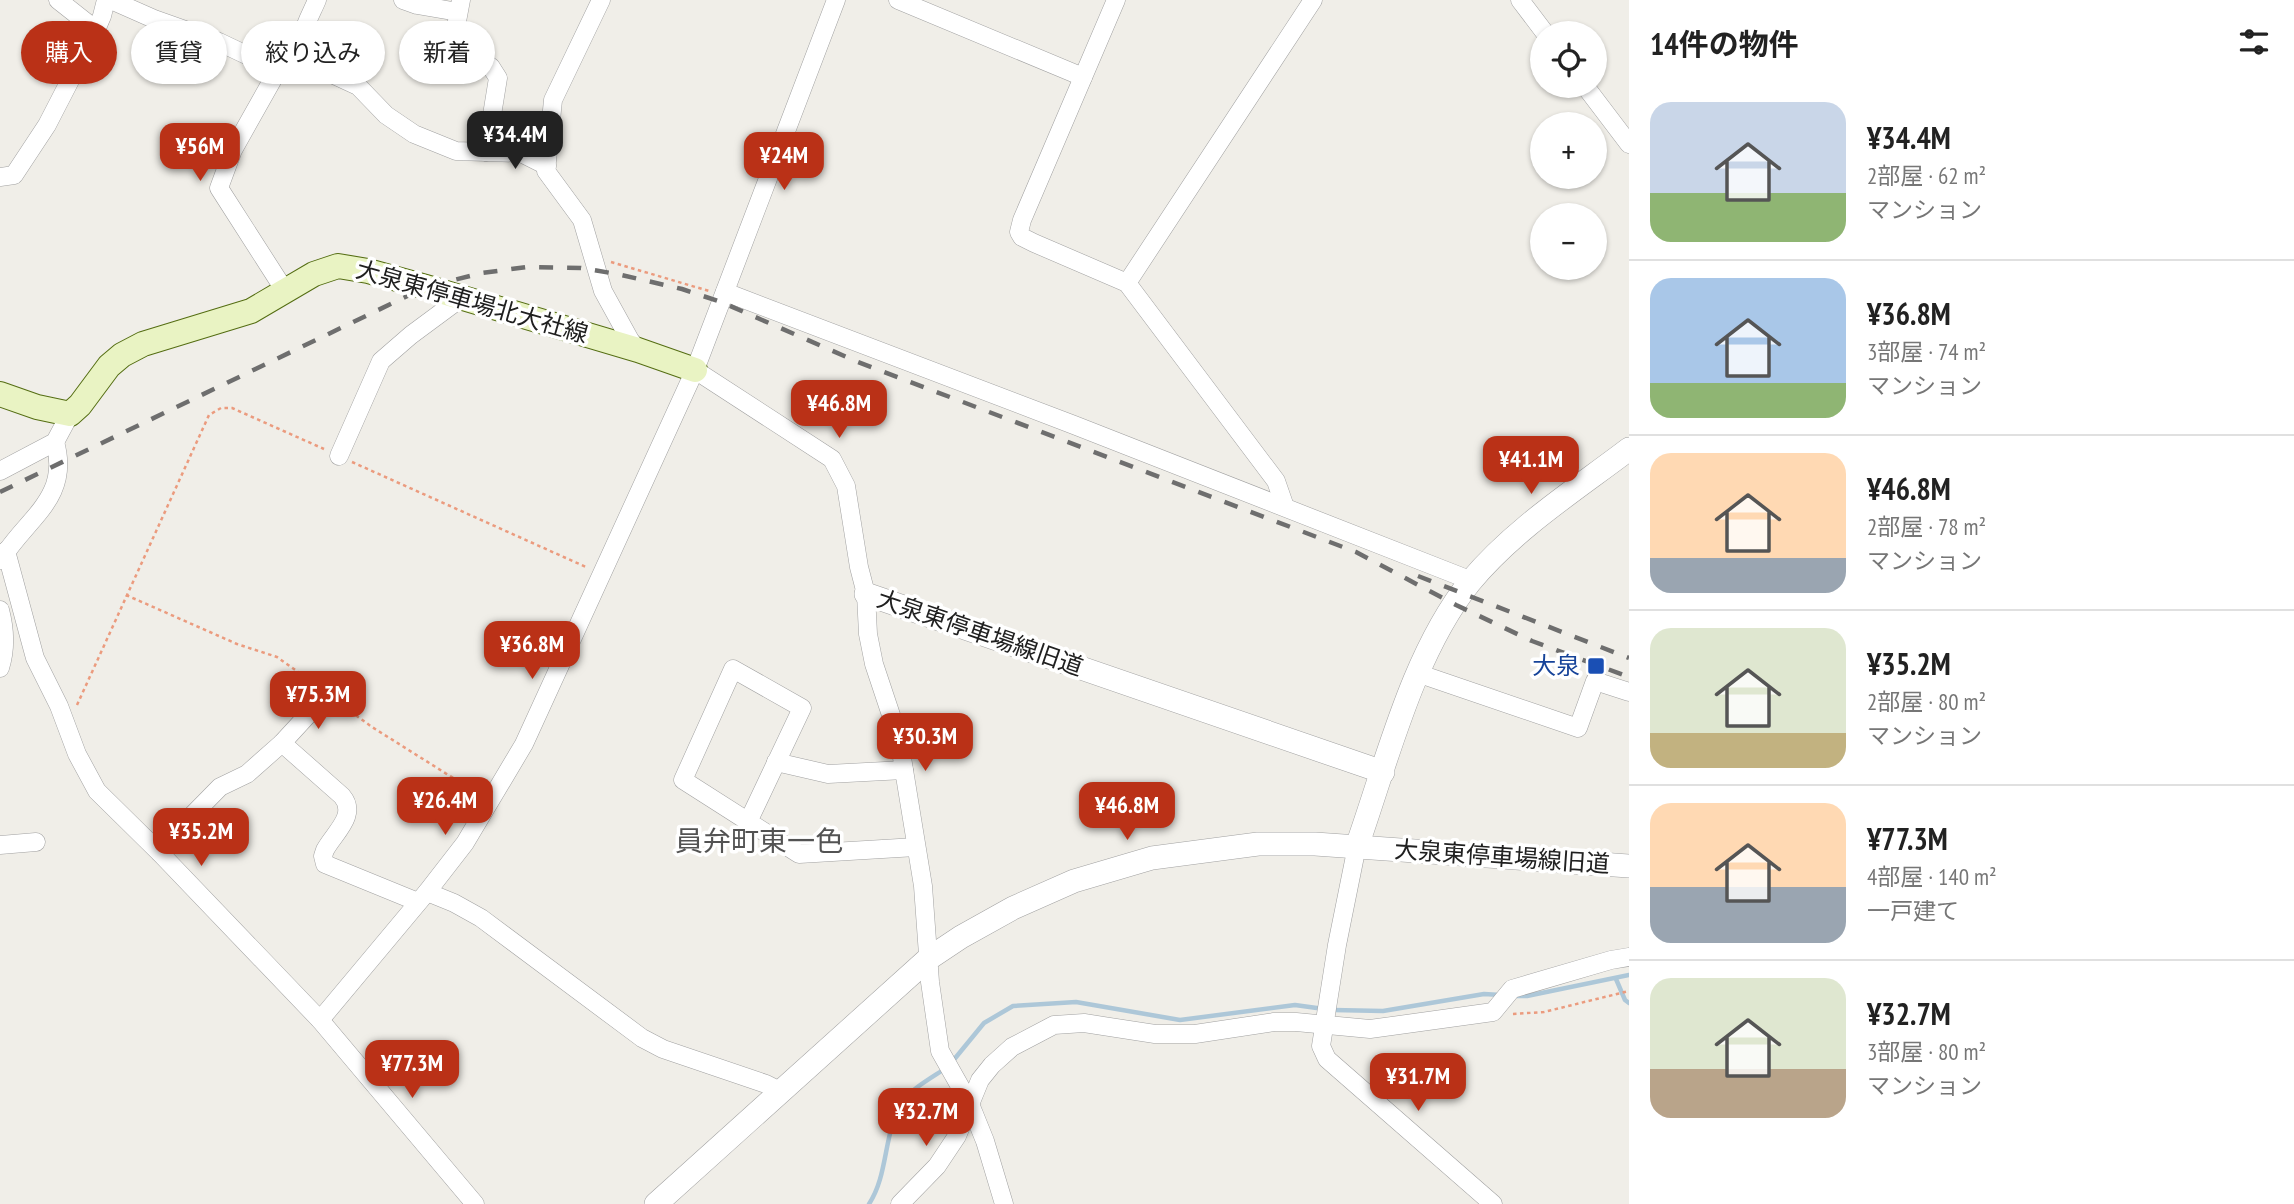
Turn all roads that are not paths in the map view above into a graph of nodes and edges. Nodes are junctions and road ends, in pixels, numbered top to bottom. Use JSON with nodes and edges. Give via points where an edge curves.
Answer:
{"nodes":[{"id":1,"x":58,"y":0,"type":"edge"},
{"id":2,"x":108,"y":0,"type":"edge"},
{"id":3,"x":317,"y":0,"type":"edge"},
{"id":4,"x":403,"y":0,"type":"edge"},
{"id":5,"x":601,"y":0,"type":"edge"},
{"id":6,"x":836,"y":0,"type":"edge"},
{"id":7,"x":898,"y":0,"type":"edge"},
{"id":8,"x":1116,"y":0,"type":"edge"},
{"id":9,"x":1313,"y":0,"type":"edge"},
{"id":10,"x":1520,"y":0,"type":"edge"},
{"id":11,"x":460,"y":6,"type":"edge"},
{"id":12,"x":85,"y":21,"type":"edge"},
{"id":13,"x":100,"y":21,"type":"edge"},
{"id":14,"x":309,"y":21,"type":"edge"},
{"id":15,"x":1536,"y":21,"type":"edge"},
{"id":16,"x":241,"y":51,"type":"edge"},
{"id":17,"x":1083,"y":77,"type":"junction"},
{"id":18,"x":68,"y":84,"type":"edge"},
{"id":19,"x":270,"y":84,"type":"edge"},
{"id":20,"x":354,"y":84,"type":"edge"},
{"id":21,"x":1594,"y":98,"type":"edge"},
{"id":22,"x":1629,"y":144,"type":"edge"},
{"id":23,"x":486,"y":152,"type":"junction"},
{"id":24,"x":547,"y":166,"type":"junction"},
{"id":25,"x":0,"y":177,"type":"edge"},
{"id":26,"x":1127,"y":283,"type":"junction"},
{"id":27,"x":285,"y":291,"type":"junction"},
{"id":28,"x":725,"y":294,"type":"junction"},
{"id":29,"x":461,"y":298,"type":"junction"},
{"id":30,"x":638,"y":350,"type":"junction"},
{"id":31,"x":695,"y":370,"type":"junction"},
{"id":32,"x":0,"y":394,"type":"edge"},
{"id":33,"x":70,"y":414,"type":"junction"},
{"id":34,"x":55,"y":442,"type":"junction"},
{"id":35,"x":1629,"y":449,"type":"edge"},
{"id":36,"x":339,"y":456,"type":"road end"},
{"id":37,"x":0,"y":471,"type":"edge"},
{"id":38,"x":1285,"y":508,"type":"junction"},
{"id":39,"x":3,"y":557,"type":"edge"},
{"id":40,"x":1470,"y":583,"type":"junction"},
{"id":41,"x":866,"y":594,"type":"junction"},
{"id":42,"x":0,"y":610,"type":"edge"},
{"id":43,"x":0,"y":668,"type":"edge"},
{"id":44,"x":1417,"y":673,"type":"junction"},
{"id":45,"x":1629,"y":692,"type":"edge"},
{"id":46,"x":327,"y":694,"type":"dead end"},
{"id":47,"x":282,"y":743,"type":"junction"},
{"id":48,"x":776,"y":762,"type":"junction"},
{"id":49,"x":904,"y":770,"type":"junction"},
{"id":50,"x":1383,"y":772,"type":"junction"},
{"id":51,"x":748,"y":822,"type":"junction"},
{"id":52,"x":36,"y":842,"type":"dead end"},
{"id":53,"x":0,"y":845,"type":"edge"},
{"id":54,"x":1357,"y":846,"type":"junction"},
{"id":55,"x":916,"y":847,"type":"junction"},
{"id":56,"x":160,"y":853,"type":"junction"},
{"id":57,"x":1629,"y":866,"type":"edge"},
{"id":58,"x":423,"y":897,"type":"junction"},
{"id":59,"x":1629,"y":957,"type":"edge"},
{"id":60,"x":928,"y":959,"type":"junction"},
{"id":61,"x":320,"y":1020,"type":"junction"},
{"id":62,"x":1325,"y":1023,"type":"junction"},
{"id":63,"x":780,"y":1091,"type":"junction"},
{"id":64,"x":970,"y":1104,"type":"junction"},
{"id":65,"x":475,"y":1204,"type":"edge"},
{"id":66,"x":656,"y":1204,"type":"edge"},
{"id":67,"x":900,"y":1204,"type":"edge"},
{"id":68,"x":1004,"y":1204,"type":"edge"},
{"id":69,"x":1493,"y":1204,"type":"edge"}],
"edges":[{"from":1,"to":12,"type":"street"},
{"from":2,"to":13,"type":"street"},
{"from":2,"to":16,"type":"street"},
{"from":3,"to":14,"type":"street"},
{"from":4,"to":11,"type":"street","via":[[417,5]]},
{"from":5,"to":24,"type":"street","via":[[553,100]]},
{"from":6,"to":28,"type":"street"},
{"from":7,"to":17,"type":"street"},
{"from":8,"to":17,"type":"street"},
{"from":9,"to":26,"type":"street"},
{"from":10,"to":15,"type":"street"},
{"from":11,"to":23,"type":"street","via":[[457,45],[491,67],[498,78]]},
{"from":17,"to":26,"type":"street","via":[[1019,232],[1034,243]]},
{"from":18,"to":25,"type":"street","via":[[14,175]]},
{"from":19,"to":27,"type":"street","via":[[233,150],[219,188]]},
{"from":20,"to":23,"type":"street","via":[[414,134],[456,151]]},
{"from":21,"to":22,"type":"street"},
{"from":23,"to":24,"type":"street","via":[[521,153]]},
{"from":24,"to":30,"type":"street","via":[[546,171],[583,220],[603,291]]},
{"from":26,"to":38,"type":"street","via":[[1276,481]]},
{"from":27,"to":29,"type":"main road","name":"大泉東停車場北大社線","via":[[314,274],[347,266]]},
{"from":27,"to":33,"type":"main road","name":"大泉東停車場北大社線","via":[[251,311],[143,344],[122,355]]},
{"from":28,"to":31,"type":"street"},
{"from":28,"to":38,"type":"street"},
{"from":29,"to":30,"type":"main road","name":"大泉東停車場北大社線"},
{"from":29,"to":36,"type":"street","via":[[381,361]]},
{"from":30,"to":31,"type":"main road","name":"大泉東停車場北大社線"},
{"from":31,"to":41,"type":"street","name":"大泉東停車場線旧道","via":[[836,464],[846,486]]},
{"from":31,"to":58,"type":"street","via":[[524,744],[465,843]]},
{"from":32,"to":33,"type":"main road"},
{"from":33,"to":34,"type":"street"},
{"from":34,"to":37,"type":"street"},
{"from":34,"to":39,"type":"street","via":[[59,472],[53,489],[34,521]]},
{"from":35,"to":40,"type":"street","via":[[1513,537]]},
{"from":38,"to":40,"type":"street"},
{"from":39,"to":56,"type":"street","via":[[30,642],[89,778]]},
{"from":40,"to":44,"type":"street"},
{"from":41,"to":49,"type":"street","via":[[874,664]]},
{"from":41,"to":50,"type":"street","name":"大泉東停車場線旧道"},
{"from":42,"to":43,"type":"street","via":[[4,624]]},
{"from":44,"to":45,"type":"street","via":[[1578,728],[1595,681]]},
{"from":44,"to":50,"type":"street"},
{"from":46,"to":47,"type":"street"},
{"from":47,"to":56,"type":"street","via":[[247,774],[220,787]]},
{"from":47,"to":58,"type":"street","via":[[348,806],[346,818],[325,850],[325,864]]},
{"from":48,"to":49,"type":"street","via":[[828,774]]},
{"from":48,"to":51,"type":"street"},
{"from":48,"to":51,"type":"street","via":[[802,708],[733,670],[683,780]]},
{"from":49,"to":55,"type":"street"},
{"from":50,"to":54,"type":"street","name":"大泉東停車場線旧道"},
{"from":51,"to":55,"type":"street","via":[[799,854]]},
{"from":52,"to":53,"type":"street"},
{"from":54,"to":57,"type":"street","name":"大泉東停車場線旧道"},
{"from":54,"to":60,"type":"street","via":[[1258,844],[1152,858],[1074,881],[1013,908]]},
{"from":54,"to":62,"type":"street"},
{"from":55,"to":60,"type":"street"},
{"from":56,"to":61,"type":"street"},
{"from":58,"to":61,"type":"street"},
{"from":58,"to":63,"type":"street","via":[[454,903],[481,918],[642,1038]]},
{"from":59,"to":62,"type":"street","via":[[1512,989],[1499,1004],[1370,1029]]},
{"from":60,"to":63,"type":"street"},
{"from":60,"to":64,"type":"street","via":[[940,1051]]},
{"from":61,"to":65,"type":"street"},
{"from":62,"to":64,"type":"street","via":[[1273,1023],[1195,1034],[1084,1023],[1055,1025],[1012,1047],[992,1065]]},
{"from":62,"to":69,"type":"street","via":[[1321,1046],[1328,1059]]},
{"from":63,"to":66,"type":"street"},
{"from":64,"to":67,"type":"street","via":[[957,1136],[937,1166]]},
{"from":64,"to":68,"type":"street"}]}
